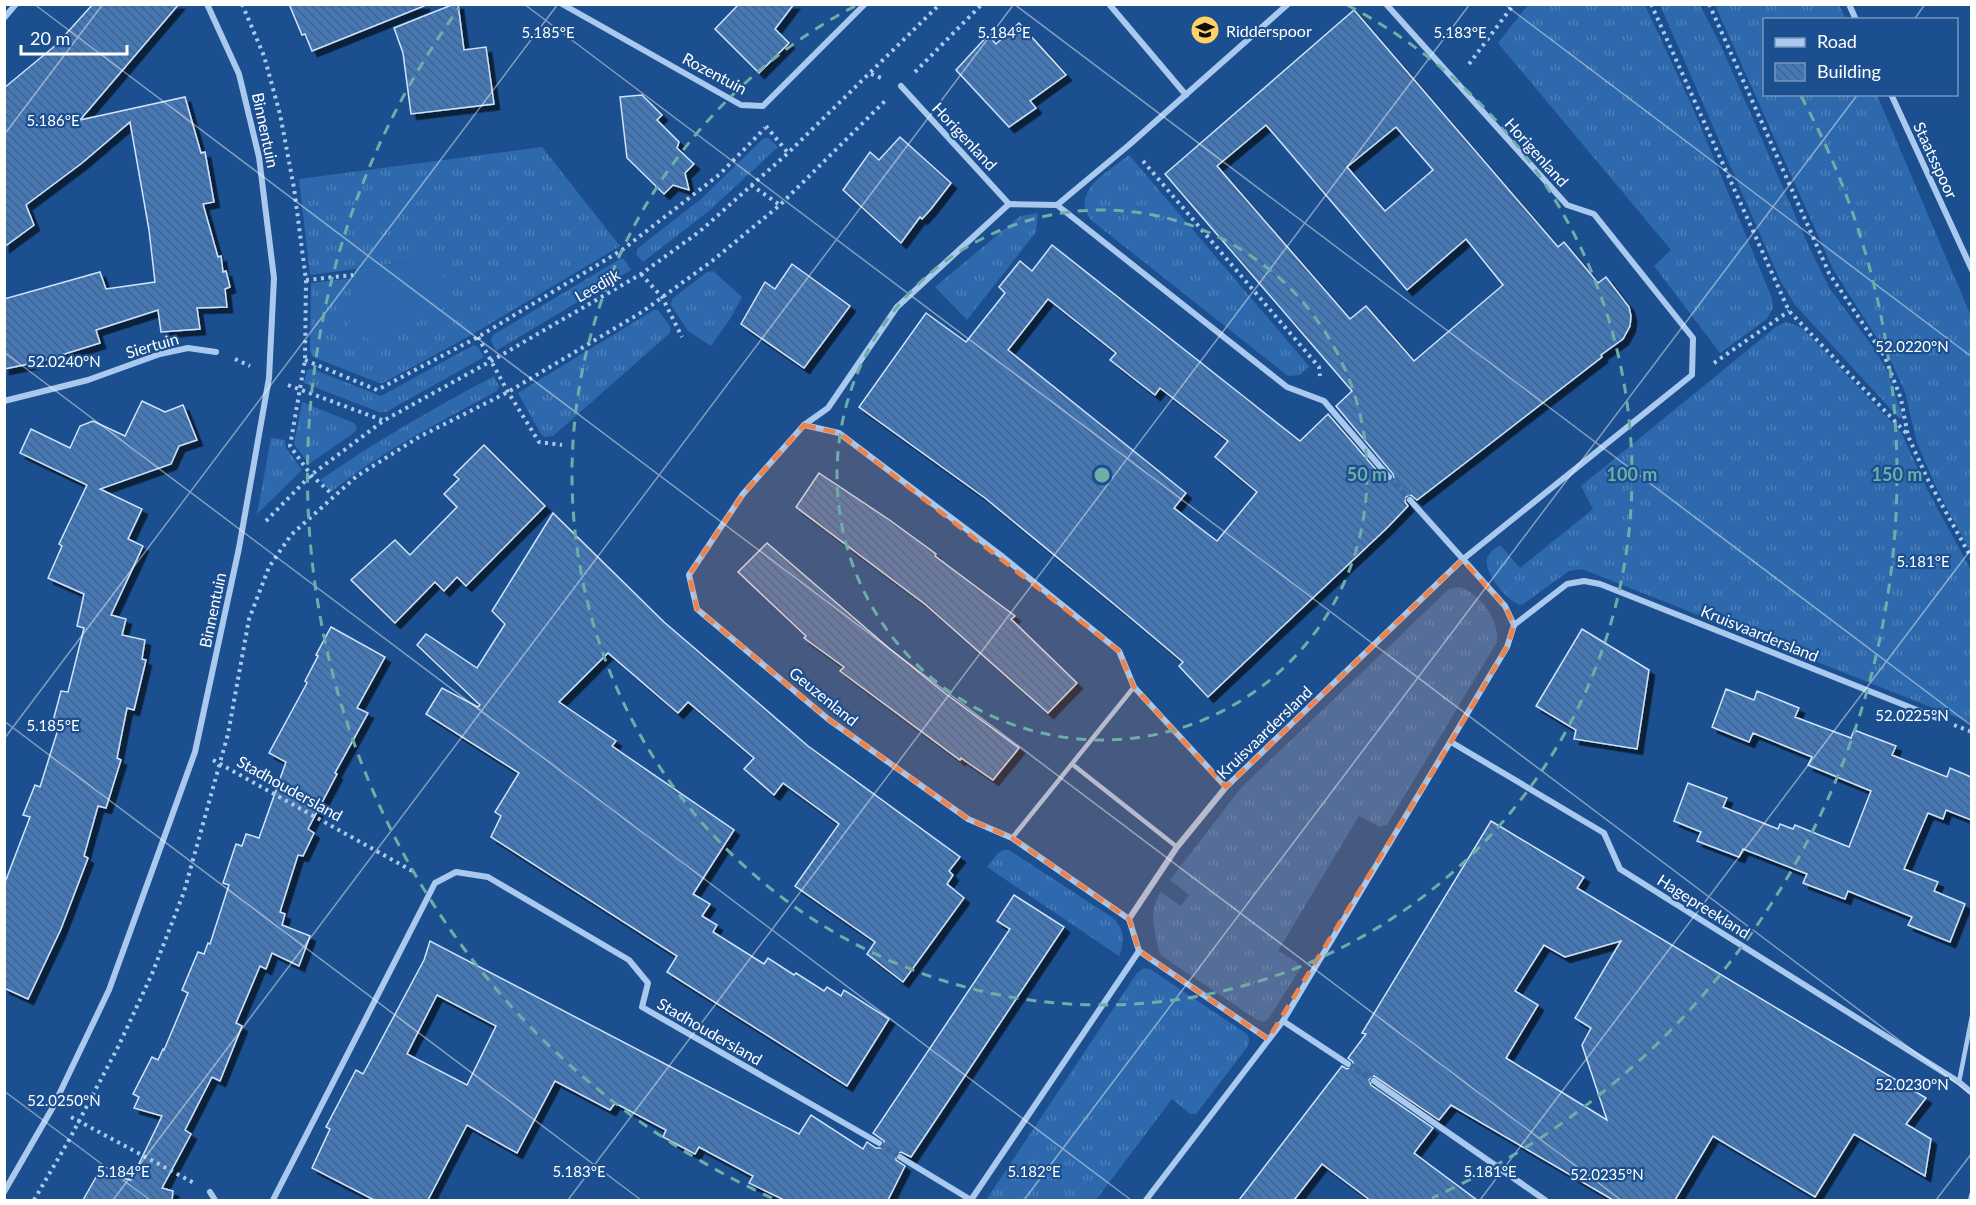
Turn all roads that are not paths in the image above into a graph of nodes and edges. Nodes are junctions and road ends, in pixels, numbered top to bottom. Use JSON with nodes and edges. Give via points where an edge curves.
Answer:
{"nodes":[{"id":1,"x":16,"y":4,"type":"edge"},
{"id":2,"x":207,"y":4,"type":"edge"},
{"id":3,"x":562,"y":4,"type":"edge"},
{"id":4,"x":866,"y":4,"type":"edge"},
{"id":5,"x":1109,"y":4,"type":"edge"},
{"id":6,"x":1288,"y":4,"type":"edge"},
{"id":7,"x":1386,"y":4,"type":"edge"},
{"id":8,"x":1849,"y":4,"type":"edge"},
{"id":9,"x":4,"y":18,"type":"edge"},
{"id":10,"x":1855,"y":18,"type":"edge"},
{"id":11,"x":901,"y":86,"type":"road end"},
{"id":12,"x":1186,"y":95,"type":"junction"},
{"id":13,"x":1892,"y":96,"type":"edge"},
{"id":14,"x":1009,"y":204,"type":"junction"},
{"id":15,"x":1057,"y":205,"type":"junction"},
{"id":16,"x":1971,"y":270,"type":"edge"},
{"id":17,"x":216,"y":352,"type":"road end"},
{"id":18,"x":1692,"y":375,"type":"joint"},
{"id":19,"x":4,"y":401,"type":"edge"},
{"id":20,"x":804,"y":425,"type":"junction"},
{"id":21,"x":1389,"y":477,"type":"tunnel mouth"},
{"id":22,"x":1410,"y":500,"type":"tunnel mouth"},
{"id":23,"x":1462,"y":560,"type":"junction"},
{"id":24,"x":1514,"y":625,"type":"junction"},
{"id":25,"x":1134,"y":687,"type":"junction"},
{"id":26,"x":1936,"y":718,"type":"dead end"},
{"id":27,"x":1451,"y":742,"type":"junction"},
{"id":28,"x":1072,"y":764,"type":"junction"},
{"id":29,"x":1226,"y":787,"type":"junction"},
{"id":30,"x":1012,"y":838,"type":"junction"},
{"id":31,"x":1177,"y":847,"type":"junction"},
{"id":32,"x":1129,"y":919,"type":"junction"},
{"id":33,"x":1139,"y":951,"type":"junction"},
{"id":34,"x":1971,"y":1016,"type":"edge"},
{"id":35,"x":1283,"y":1021,"type":"junction"},
{"id":36,"x":1268,"y":1039,"type":"junction"},
{"id":37,"x":1348,"y":1064,"type":"tunnel mouth"},
{"id":38,"x":1374,"y":1081,"type":"tunnel mouth"},
{"id":39,"x":1959,"y":1082,"type":"junction"},
{"id":40,"x":1971,"y":1093,"type":"edge"},
{"id":41,"x":879,"y":1143,"type":"tunnel mouth"},
{"id":42,"x":900,"y":1157,"type":"tunnel mouth"},
{"id":43,"x":4,"y":1192,"type":"edge"},
{"id":44,"x":210,"y":1192,"type":"road end"},
{"id":45,"x":1971,"y":1195,"type":"edge"},
{"id":46,"x":215,"y":1200,"type":"edge"},
{"id":47,"x":273,"y":1200,"type":"edge"},
{"id":48,"x":971,"y":1200,"type":"edge"},
{"id":49,"x":1146,"y":1200,"type":"edge"},
{"id":50,"x":1545,"y":1200,"type":"edge"},
{"id":51,"x":1971,"y":1200,"type":"edge"}],
"edges":[{"from":1,"to":9,"type":"street"},
{"from":2,"to":43,"type":"street","name":"Binnentuin","via":[[239,74],[259,157],[274,278],[269,378],[239,548],[195,752],[110,990],[53,1107]]},
{"from":3,"to":4,"type":"street","name":"Rozentuin","via":[[741,105],[763,106]]},
{"from":5,"to":12,"type":"street"},
{"from":6,"to":12,"type":"street"},
{"from":7,"to":18,"type":"street","name":"Horigenland","via":[[1567,206],[1594,214],[1694,338]]},
{"from":8,"to":10,"type":"street"},
{"from":11,"to":14,"type":"street","name":"Horigenland"},
{"from":12,"to":15,"type":"street"},
{"from":13,"to":16,"type":"street","name":"Staatsspoor"},
{"from":14,"to":15,"type":"street"},
{"from":14,"to":20,"type":"street","name":"Geuzenland","via":[[897,307],[828,408]]},
{"from":15,"to":21,"type":"street","via":[[1287,387],[1324,401]]},
{"from":17,"to":19,"type":"street","name":"Siertuin","via":[[188,348],[160,354],[88,380]]},
{"from":18,"to":23,"type":"street","name":"Kruisvaardersland"},
{"from":20,"to":25,"type":"street","via":[[839,433],[1003,557],[1119,651]]},
{"from":20,"to":30,"type":"street","name":"Geuzenland","via":[[743,494],[689,575],[697,609],[828,719],[968,819]]},
{"from":22,"to":23,"type":"street"},
{"from":23,"to":24,"type":"street","via":[[1505,606]]},
{"from":23,"to":29,"type":"street","name":"Kruisvaardersland"},
{"from":24,"to":26,"type":"street","name":"Kruisvaardersland","via":[[1567,584],[1600,584]]},
{"from":24,"to":27,"type":"street","via":[[1507,647]]},
{"from":25,"to":28,"type":"lane"},
{"from":25,"to":29,"type":"street"},
{"from":27,"to":35,"type":"street"},
{"from":27,"to":39,"type":"street","name":"Hagepreekland","via":[[1604,833],[1620,869]]},
{"from":28,"to":30,"type":"lane"},
{"from":28,"to":31,"type":"lane"},
{"from":29,"to":31,"type":"street","name":"Kruisvaardersland"},
{"from":30,"to":32,"type":"street","name":"Geuzenland"},
{"from":31,"to":32,"type":"street","name":"Kruisvaardersland"},
{"from":32,"to":33,"type":"street"},
{"from":33,"to":36,"type":"street"},
{"from":33,"to":48,"type":"street"},
{"from":34,"to":39,"type":"lane"},
{"from":35,"to":36,"type":"street"},
{"from":35,"to":37,"type":"street"},
{"from":36,"to":49,"type":"street"},
{"from":38,"to":50,"type":"street"},
{"from":39,"to":40,"type":"street","name":"Hagepreekland"},
{"from":41,"to":47,"type":"street","name":"Stadhoudersland","via":[[642,1007],[648,983],[629,960],[498,882],[456,872],[435,883]]},
{"from":42,"to":48,"type":"street"},
{"from":44,"to":46,"type":"street"},
{"from":45,"to":51,"type":"street"}]}
